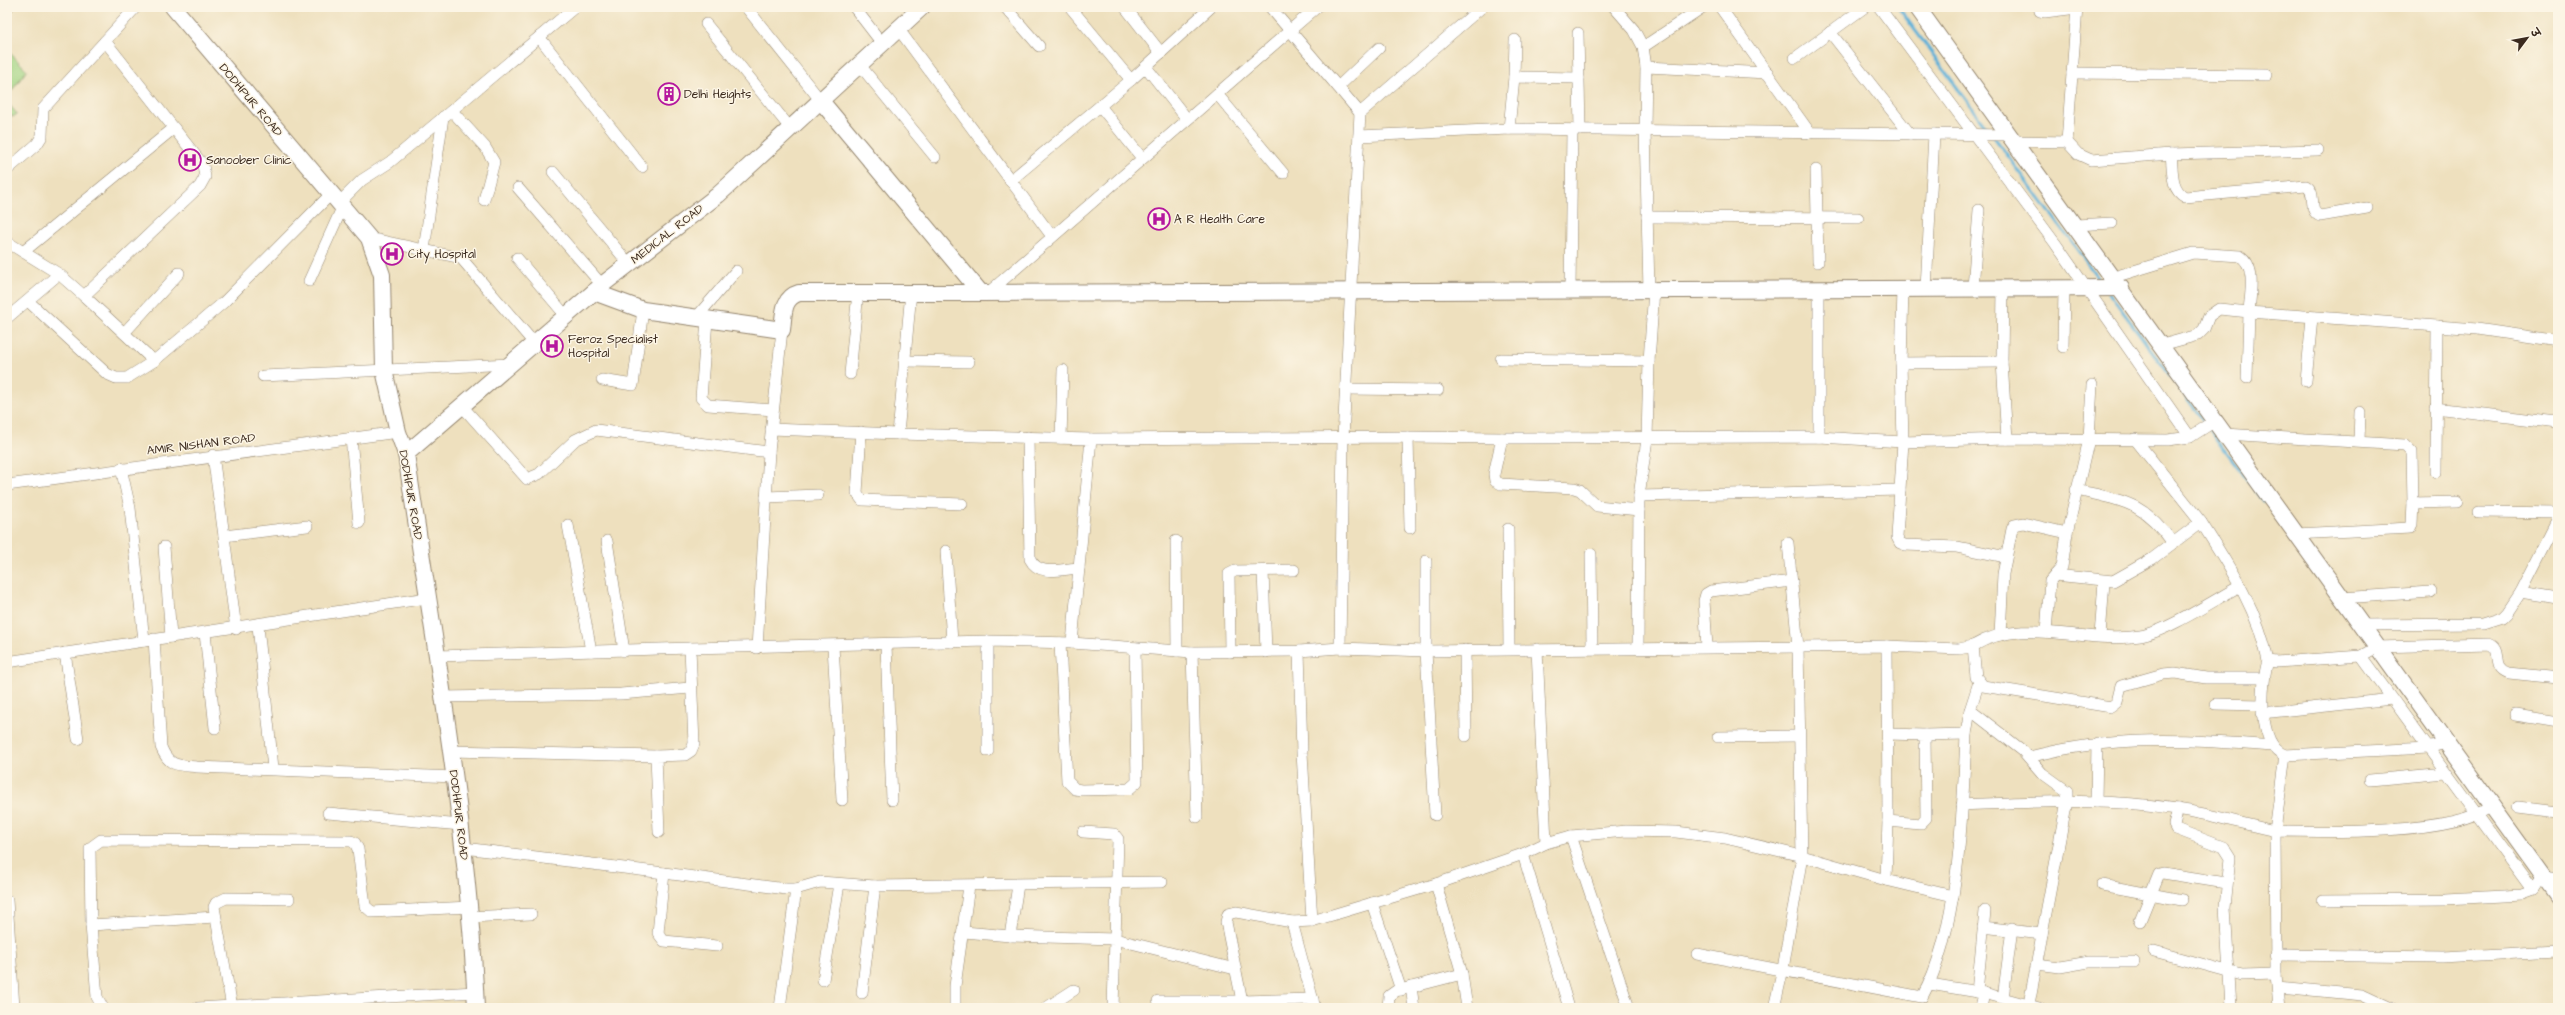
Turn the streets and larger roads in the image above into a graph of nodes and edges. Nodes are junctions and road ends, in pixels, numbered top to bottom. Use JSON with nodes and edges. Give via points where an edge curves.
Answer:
{"nodes":[{"id":1,"x":136,"y":7,"type":"edge"},
{"id":2,"x":173,"y":7,"type":"edge"},
{"id":3,"x":574,"y":7,"type":"edge"},
{"id":4,"x":746,"y":7,"type":"edge"},
{"id":5,"x":854,"y":7,"type":"edge"},
{"id":6,"x":922,"y":7,"type":"edge"},
{"id":7,"x":1006,"y":7,"type":"edge"},
{"id":8,"x":1070,"y":7,"type":"edge"},
{"id":9,"x":1125,"y":7,"type":"edge"},
{"id":10,"x":1270,"y":7,"type":"edge"},
{"id":11,"x":1317,"y":7,"type":"edge"},
{"id":12,"x":1482,"y":7,"type":"edge"},
{"id":13,"x":1614,"y":7,"type":"edge"},
{"id":14,"x":1703,"y":7,"type":"edge"},
{"id":15,"x":1720,"y":7,"type":"edge"},
{"id":16,"x":1865,"y":7,"type":"edge"},
{"id":17,"x":1879,"y":7,"type":"edge"},
{"id":18,"x":1917,"y":7,"type":"edge"},
{"id":19,"x":2039,"y":7,"type":"edge"},
{"id":20,"x":1208,"y":8,"type":"edge"},
{"id":21,"x":2077,"y":8,"type":"edge"},
{"id":22,"x":706,"y":24,"type":"dead end"},
{"id":23,"x":897,"y":27,"type":"junction"},
{"id":24,"x":1289,"y":30,"type":"junction"},
{"id":25,"x":1830,"y":32,"type":"junction"},
{"id":26,"x":1578,"y":33,"type":"dead end"},
{"id":27,"x":539,"y":37,"type":"junction"},
{"id":28,"x":1515,"y":40,"type":"dead end"},
{"id":29,"x":105,"y":41,"type":"junction"},
{"id":30,"x":881,"y":42,"type":"junction"},
{"id":31,"x":1039,"y":46,"type":"dead end"},
{"id":32,"x":1643,"y":47,"type":"junction"},
{"id":33,"x":1379,"y":48,"type":"dead end"},
{"id":34,"x":1161,"y":53,"type":"junction"},
{"id":35,"x":1795,"y":58,"type":"dead end"},
{"id":36,"x":859,"y":64,"type":"junction"},
{"id":37,"x":1146,"y":67,"type":"junction"},
{"id":38,"x":1646,"y":67,"type":"junction"},
{"id":39,"x":1768,"y":73,"type":"junction"},
{"id":40,"x":2072,"y":74,"type":"junction"},
{"id":41,"x":2267,"y":75,"type":"dead end"},
{"id":42,"x":1514,"y":77,"type":"junction"},
{"id":43,"x":1579,"y":78,"type":"junction"},
{"id":44,"x":1131,"y":80,"type":"junction"},
{"id":45,"x":1338,"y":87,"type":"junction"},
{"id":46,"x":1218,"y":94,"type":"junction"},
{"id":47,"x":821,"y":101,"type":"junction"},
{"id":48,"x":1100,"y":106,"type":"junction"},
{"id":49,"x":1360,"y":113,"type":"junction"},
{"id":50,"x":448,"y":114,"type":"junction"},
{"id":51,"x":1187,"y":119,"type":"junction"},
{"id":52,"x":174,"y":128,"type":"junction"},
{"id":53,"x":791,"y":129,"type":"junction"},
{"id":54,"x":1509,"y":129,"type":"junction"},
{"id":55,"x":1576,"y":130,"type":"junction"},
{"id":56,"x":1645,"y":130,"type":"junction"},
{"id":57,"x":1810,"y":132,"type":"junction"},
{"id":58,"x":1910,"y":134,"type":"junction"},
{"id":59,"x":1934,"y":134,"type":"junction"},
{"id":60,"x":1985,"y":134,"type":"junction"},
{"id":61,"x":1359,"y":136,"type":"junction"},
{"id":62,"x":2013,"y":138,"type":"junction"},
{"id":63,"x":2067,"y":142,"type":"junction"},
{"id":64,"x":2318,"y":150,"type":"dead end"},
{"id":65,"x":2171,"y":154,"type":"junction"},
{"id":66,"x":935,"y":157,"type":"dead end"},
{"id":67,"x":1142,"y":158,"type":"junction"},
{"id":68,"x":642,"y":167,"type":"dead end"},
{"id":69,"x":7,"y":170,"type":"edge"},
{"id":70,"x":1816,"y":170,"type":"dead end"},
{"id":71,"x":553,"y":172,"type":"dead end"},
{"id":72,"x":1283,"y":173,"type":"dead end"},
{"id":73,"x":1010,"y":181,"type":"junction"},
{"id":74,"x":518,"y":188,"type":"dead end"},
{"id":75,"x":484,"y":200,"type":"dead end"},
{"id":76,"x":337,"y":202,"type":"junction"},
{"id":77,"x":2367,"y":208,"type":"dead end"},
{"id":78,"x":1979,"y":210,"type":"dead end"},
{"id":79,"x":1648,"y":217,"type":"junction"},
{"id":80,"x":1817,"y":218,"type":"junction"},
{"id":81,"x":1858,"y":218,"type":"dead end"},
{"id":82,"x":2112,"y":223,"type":"dead end"},
{"id":83,"x":2076,"y":225,"type":"junction"},
{"id":84,"x":1052,"y":235,"type":"junction"},
{"id":85,"x":369,"y":238,"type":"junction"},
{"id":86,"x":7,"y":242,"type":"edge"},
{"id":87,"x":424,"y":250,"type":"junction"},
{"id":88,"x":23,"y":252,"type":"junction"},
{"id":89,"x":517,"y":258,"type":"dead end"},
{"id":90,"x":1818,"y":262,"type":"dead end"},
{"id":91,"x":629,"y":264,"type":"junction"},
{"id":92,"x":736,"y":271,"type":"dead end"},
{"id":93,"x":179,"y":273,"type":"dead end"},
{"id":94,"x":60,"y":274,"type":"junction"},
{"id":95,"x":309,"y":281,"type":"dead end"},
{"id":96,"x":2105,"y":287,"type":"junction"},
{"id":97,"x":598,"y":288,"type":"junction"},
{"id":98,"x":1973,"y":288,"type":"junction"},
{"id":99,"x":2003,"y":288,"type":"junction"},
{"id":100,"x":2064,"y":288,"type":"junction"},
{"id":101,"x":1819,"y":289,"type":"junction"},
{"id":102,"x":1903,"y":289,"type":"junction"},
{"id":103,"x":1926,"y":289,"type":"junction"},
{"id":104,"x":1570,"y":290,"type":"junction"},
{"id":105,"x":1652,"y":290,"type":"junction"},
{"id":106,"x":1352,"y":291,"type":"junction"},
{"id":107,"x":858,"y":292,"type":"junction"},
{"id":108,"x":911,"y":292,"type":"junction"},
{"id":109,"x":984,"y":293,"type":"junction"},
{"id":110,"x":84,"y":296,"type":"junction"},
{"id":111,"x":28,"y":301,"type":"junction"},
{"id":112,"x":643,"y":310,"type":"junction"},
{"id":113,"x":2249,"y":312,"type":"junction"},
{"id":114,"x":566,"y":316,"type":"junction"},
{"id":115,"x":7,"y":318,"type":"edge"},
{"id":116,"x":2312,"y":318,"type":"junction"},
{"id":117,"x":701,"y":319,"type":"junction"},
{"id":118,"x":2437,"y":326,"type":"junction"},
{"id":119,"x":782,"y":330,"type":"junction"},
{"id":120,"x":124,"y":333,"type":"junction"},
{"id":121,"x":2558,"y":341,"type":"edge"},
{"id":122,"x":534,"y":343,"type":"junction"},
{"id":123,"x":2162,"y":345,"type":"junction"},
{"id":124,"x":2063,"y":347,"type":"dead end"},
{"id":125,"x":1501,"y":359,"type":"dead end"},
{"id":126,"x":154,"y":361,"type":"junction"},
{"id":127,"x":905,"y":361,"type":"junction"},
{"id":128,"x":1649,"y":361,"type":"junction"},
{"id":129,"x":969,"y":362,"type":"dead end"},
{"id":130,"x":2002,"y":362,"type":"junction"},
{"id":131,"x":1901,"y":363,"type":"junction"},
{"id":132,"x":510,"y":364,"type":"junction"},
{"id":133,"x":384,"y":370,"type":"junction"},
{"id":134,"x":1063,"y":370,"type":"dead end"},
{"id":135,"x":850,"y":374,"type":"dead end"},
{"id":136,"x":263,"y":376,"type":"dead end"},
{"id":137,"x":2247,"y":378,"type":"dead end"},
{"id":138,"x":602,"y":380,"type":"dead end"},
{"id":139,"x":2306,"y":381,"type":"dead end"},
{"id":140,"x":2092,"y":385,"type":"dead end"},
{"id":141,"x":1346,"y":389,"type":"junction"},
{"id":142,"x":1438,"y":390,"type":"dead end"},
{"id":143,"x":462,"y":406,"type":"junction"},
{"id":144,"x":2436,"y":408,"type":"junction"},
{"id":145,"x":773,"y":410,"type":"junction"},
{"id":146,"x":2360,"y":412,"type":"dead end"},
{"id":147,"x":2212,"y":423,"type":"junction"},
{"id":148,"x":2558,"y":423,"type":"edge"},
{"id":149,"x":771,"y":429,"type":"junction"},
{"id":150,"x":398,"y":432,"type":"junction"},
{"id":151,"x":861,"y":432,"type":"junction"},
{"id":152,"x":898,"y":434,"type":"junction"},
{"id":153,"x":2195,"y":434,"type":"junction"},
{"id":154,"x":2225,"y":434,"type":"junction"},
{"id":155,"x":1028,"y":437,"type":"junction"},
{"id":156,"x":1408,"y":437,"type":"junction"},
{"id":157,"x":1819,"y":437,"type":"junction"},
{"id":158,"x":351,"y":438,"type":"junction"},
{"id":159,"x":1061,"y":438,"type":"junction"},
{"id":160,"x":1091,"y":438,"type":"junction"},
{"id":161,"x":1343,"y":438,"type":"junction"},
{"id":162,"x":1502,"y":438,"type":"junction"},
{"id":163,"x":1647,"y":439,"type":"junction"},
{"id":164,"x":2007,"y":439,"type":"junction"},
{"id":165,"x":2089,"y":439,"type":"junction"},
{"id":166,"x":2136,"y":439,"type":"junction"},
{"id":167,"x":2359,"y":441,"type":"junction"},
{"id":168,"x":1903,"y":442,"type":"junction"},
{"id":169,"x":769,"y":452,"type":"junction"},
{"id":170,"x":406,"y":454,"type":"junction"},
{"id":171,"x":213,"y":455,"type":"junction"},
{"id":172,"x":121,"y":468,"type":"junction"},
{"id":173,"x":2436,"y":472,"type":"dead end"},
{"id":174,"x":7,"y":485,"type":"edge"},
{"id":175,"x":1900,"y":490,"type":"junction"},
{"id":176,"x":2076,"y":490,"type":"junction"},
{"id":177,"x":818,"y":495,"type":"dead end"},
{"id":178,"x":1639,"y":496,"type":"junction"},
{"id":179,"x":766,"y":497,"type":"junction"},
{"id":180,"x":2457,"y":502,"type":"dead end"},
{"id":181,"x":2413,"y":503,"type":"junction"},
{"id":182,"x":962,"y":504,"type":"dead end"},
{"id":183,"x":1639,"y":510,"type":"junction"},
{"id":184,"x":2479,"y":512,"type":"dead end"},
{"id":185,"x":2558,"y":513,"type":"edge"},
{"id":186,"x":2558,"y":519,"type":"edge"},
{"id":187,"x":2201,"y":522,"type":"junction"},
{"id":188,"x":359,"y":523,"type":"dead end"},
{"id":189,"x":568,"y":525,"type":"dead end"},
{"id":190,"x":307,"y":526,"type":"dead end"},
{"id":191,"x":1410,"y":528,"type":"dead end"},
{"id":192,"x":1508,"y":528,"type":"dead end"},
{"id":193,"x":2067,"y":533,"type":"junction"},
{"id":194,"x":2296,"y":534,"type":"junction"},
{"id":195,"x":224,"y":536,"type":"junction"},
{"id":196,"x":607,"y":541,"type":"dead end"},
{"id":197,"x":1176,"y":541,"type":"dead end"},
{"id":198,"x":1788,"y":543,"type":"dead end"},
{"id":199,"x":2173,"y":543,"type":"junction"},
{"id":200,"x":164,"y":547,"type":"dead end"},
{"id":201,"x":946,"y":551,"type":"dead end"},
{"id":202,"x":1591,"y":554,"type":"dead end"},
{"id":203,"x":2006,"y":557,"type":"junction"},
{"id":204,"x":1426,"y":561,"type":"dead end"},
{"id":205,"x":1079,"y":568,"type":"junction"},
{"id":206,"x":1294,"y":570,"type":"dead end"},
{"id":207,"x":1263,"y":571,"type":"junction"},
{"id":208,"x":2056,"y":575,"type":"junction"},
{"id":209,"x":1792,"y":581,"type":"junction"},
{"id":210,"x":2104,"y":582,"type":"junction"},
{"id":211,"x":2240,"y":586,"type":"junction"},
{"id":212,"x":2431,"y":592,"type":"dead end"},
{"id":213,"x":2521,"y":592,"type":"junction"},
{"id":214,"x":428,"y":598,"type":"junction"},
{"id":215,"x":2342,"y":598,"type":"junction"},
{"id":216,"x":2558,"y":598,"type":"edge"},
{"id":217,"x":2361,"y":625,"type":"junction"},
{"id":218,"x":258,"y":626,"type":"junction"},
{"id":219,"x":236,"y":629,"type":"junction"},
{"id":220,"x":2046,"y":632,"type":"junction"},
{"id":221,"x":205,"y":633,"type":"junction"},
{"id":222,"x":2000,"y":635,"type":"junction"},
{"id":223,"x":2100,"y":636,"type":"junction"},
{"id":224,"x":171,"y":637,"type":"junction"},
{"id":225,"x":149,"y":640,"type":"junction"},
{"id":226,"x":988,"y":641,"type":"junction"},
{"id":227,"x":952,"y":642,"type":"junction"},
{"id":228,"x":1060,"y":643,"type":"junction"},
{"id":229,"x":1072,"y":643,"type":"junction"},
{"id":230,"x":886,"y":645,"type":"junction"},
{"id":231,"x":833,"y":646,"type":"junction"},
{"id":232,"x":1887,"y":646,"type":"junction"},
{"id":233,"x":1973,"y":646,"type":"junction"},
{"id":234,"x":1707,"y":647,"type":"junction"},
{"id":235,"x":1798,"y":647,"type":"junction"},
{"id":236,"x":690,"y":648,"type":"junction"},
{"id":237,"x":757,"y":648,"type":"junction"},
{"id":238,"x":1135,"y":648,"type":"junction"},
{"id":239,"x":1340,"y":648,"type":"junction"},
{"id":240,"x":1537,"y":648,"type":"junction"},
{"id":241,"x":1592,"y":648,"type":"junction"},
{"id":242,"x":1638,"y":648,"type":"junction"},
{"id":243,"x":1509,"y":649,"type":"junction"},
{"id":244,"x":1465,"y":650,"type":"junction"},
{"id":245,"x":591,"y":651,"type":"junction"},
{"id":246,"x":624,"y":651,"type":"junction"},
{"id":247,"x":1177,"y":651,"type":"junction"},
{"id":248,"x":1299,"y":651,"type":"junction"},
{"id":249,"x":1426,"y":651,"type":"junction"},
{"id":250,"x":1192,"y":652,"type":"junction"},
{"id":251,"x":1230,"y":652,"type":"junction"},
{"id":252,"x":1266,"y":652,"type":"junction"},
{"id":253,"x":2368,"y":652,"type":"junction"},
{"id":254,"x":64,"y":653,"type":"junction"},
{"id":255,"x":438,"y":656,"type":"junction"},
{"id":256,"x":2268,"y":660,"type":"junction"},
{"id":257,"x":7,"y":662,"type":"edge"},
{"id":258,"x":2263,"y":678,"type":"junction"},
{"id":259,"x":2558,"y":678,"type":"edge"},
{"id":260,"x":1979,"y":682,"type":"junction"},
{"id":261,"x":690,"y":688,"type":"junction"},
{"id":262,"x":444,"y":696,"type":"junction"},
{"id":263,"x":2392,"y":699,"type":"junction"},
{"id":264,"x":2215,"y":704,"type":"dead end"},
{"id":265,"x":2262,"y":709,"type":"junction"},
{"id":266,"x":1970,"y":710,"type":"junction"},
{"id":267,"x":2515,"y":715,"type":"dead end"},
{"id":268,"x":2558,"y":722,"type":"edge"},
{"id":269,"x":215,"y":728,"type":"dead end"},
{"id":270,"x":1888,"y":734,"type":"junction"},
{"id":271,"x":1926,"y":734,"type":"junction"},
{"id":272,"x":1966,"y":734,"type":"junction"},
{"id":273,"x":1466,"y":736,"type":"dead end"},
{"id":274,"x":1799,"y":736,"type":"junction"},
{"id":275,"x":1718,"y":737,"type":"dead end"},
{"id":276,"x":78,"y":739,"type":"dead end"},
{"id":277,"x":2097,"y":743,"type":"junction"},
{"id":278,"x":2445,"y":743,"type":"junction"},
{"id":279,"x":2273,"y":746,"type":"junction"},
{"id":280,"x":2428,"y":748,"type":"junction"},
{"id":281,"x":450,"y":751,"type":"junction"},
{"id":282,"x":988,"y":751,"type":"dead end"},
{"id":283,"x":2285,"y":755,"type":"junction"},
{"id":284,"x":656,"y":756,"type":"junction"},
{"id":285,"x":2029,"y":757,"type":"junction"},
{"id":286,"x":272,"y":768,"type":"junction"},
{"id":287,"x":2446,"y":773,"type":"junction"},
{"id":288,"x":456,"y":777,"type":"junction"},
{"id":289,"x":2370,"y":780,"type":"dead end"},
{"id":290,"x":842,"y":800,"type":"dead end"},
{"id":291,"x":892,"y":800,"type":"dead end"},
{"id":292,"x":2067,"y":801,"type":"junction"},
{"id":293,"x":2096,"y":802,"type":"junction"},
{"id":294,"x":1962,"y":804,"type":"junction"},
{"id":295,"x":2518,"y":807,"type":"dead end"},
{"id":296,"x":2178,"y":809,"type":"junction"},
{"id":297,"x":2484,"y":810,"type":"junction"},
{"id":298,"x":2558,"y":812,"type":"edge"},
{"id":299,"x":328,"y":813,"type":"dead end"},
{"id":300,"x":1435,"y":815,"type":"dead end"},
{"id":301,"x":1197,"y":817,"type":"dead end"},
{"id":302,"x":1888,"y":821,"type":"junction"},
{"id":303,"x":461,"y":825,"type":"junction"},
{"id":304,"x":659,"y":832,"type":"dead end"},
{"id":305,"x":1083,"y":832,"type":"dead end"},
{"id":306,"x":2275,"y":832,"type":"junction"},
{"id":307,"x":1571,"y":836,"type":"junction"},
{"id":308,"x":1546,"y":843,"type":"junction"},
{"id":309,"x":464,"y":848,"type":"junction"},
{"id":310,"x":1523,"y":854,"type":"junction"},
{"id":311,"x":1802,"y":856,"type":"junction"},
{"id":312,"x":664,"y":873,"type":"junction"},
{"id":313,"x":1886,"y":880,"type":"junction"},
{"id":314,"x":1116,"y":882,"type":"junction"},
{"id":315,"x":1162,"y":882,"type":"dead end"},
{"id":316,"x":2226,"y":883,"type":"junction"},
{"id":317,"x":2542,"y":883,"type":"edge"},
{"id":318,"x":839,"y":884,"type":"junction"},
{"id":319,"x":1436,"y":884,"type":"junction"},
{"id":320,"x":1018,"y":885,"type":"junction"},
{"id":321,"x":2102,"y":885,"type":"dead end"},
{"id":322,"x":875,"y":886,"type":"junction"},
{"id":323,"x":969,"y":886,"type":"junction"},
{"id":324,"x":796,"y":889,"type":"junction"},
{"id":325,"x":2150,"y":895,"type":"junction"},
{"id":326,"x":1953,"y":896,"type":"junction"},
{"id":327,"x":289,"y":898,"type":"dead end"},
{"id":328,"x":2558,"y":898,"type":"edge"},
{"id":329,"x":7,"y":900,"type":"edge"},
{"id":330,"x":2182,"y":900,"type":"dead end"},
{"id":331,"x":2323,"y":900,"type":"dead end"},
{"id":332,"x":1372,"y":903,"type":"junction"},
{"id":333,"x":1985,"y":911,"type":"dead end"},
{"id":334,"x":469,"y":912,"type":"junction"},
{"id":335,"x":531,"y":914,"type":"dead end"},
{"id":336,"x":215,"y":917,"type":"junction"},
{"id":337,"x":1312,"y":921,"type":"junction"},
{"id":338,"x":2140,"y":921,"type":"dead end"},
{"id":339,"x":1292,"y":922,"type":"junction"},
{"id":340,"x":91,"y":925,"type":"junction"},
{"id":341,"x":1983,"y":927,"type":"junction"},
{"id":342,"x":2012,"y":929,"type":"junction"},
{"id":343,"x":964,"y":932,"type":"junction"},
{"id":344,"x":2042,"y":934,"type":"junction"},
{"id":345,"x":1010,"y":936,"type":"junction"},
{"id":346,"x":1115,"y":939,"type":"junction"},
{"id":347,"x":717,"y":946,"type":"dead end"},
{"id":348,"x":2154,"y":951,"type":"dead end"},
{"id":349,"x":2558,"y":951,"type":"edge"},
{"id":350,"x":1697,"y":954,"type":"dead end"},
{"id":351,"x":2275,"y":955,"type":"junction"},
{"id":352,"x":2134,"y":962,"type":"dead end"},
{"id":353,"x":2037,"y":964,"type":"junction"},
{"id":354,"x":1784,"y":968,"type":"junction"},
{"id":355,"x":1236,"y":969,"type":"junction"},
{"id":356,"x":2228,"y":971,"type":"junction"},
{"id":357,"x":1462,"y":974,"type":"junction"},
{"id":358,"x":2276,"y":974,"type":"junction"},
{"id":359,"x":10,"y":980,"type":"edge"},
{"id":360,"x":823,"y":980,"type":"dead end"},
{"id":361,"x":1930,"y":984,"type":"junction"},
{"id":362,"x":2278,"y":987,"type":"junction"},
{"id":363,"x":1406,"y":989,"type":"junction"},
{"id":364,"x":1074,"y":990,"type":"dead end"},
{"id":365,"x":475,"y":992,"type":"junction"},
{"id":366,"x":862,"y":993,"type":"dead end"},
{"id":367,"x":1981,"y":993,"type":"junction"},
{"id":368,"x":2003,"y":998,"type":"junction"},
{"id":369,"x":1158,"y":1001,"type":"dead end"},
{"id":370,"x":1242,"y":1001,"type":"junction"},
{"id":371,"x":1922,"y":1002,"type":"edge"},
{"id":372,"x":1314,"y":1003,"type":"edge"},
{"id":373,"x":232,"y":1007,"type":"junction"},
{"id":374,"x":2033,"y":1007,"type":"edge"},
{"id":375,"x":14,"y":1008,"type":"edge"},
{"id":376,"x":103,"y":1008,"type":"edge"},
{"id":377,"x":198,"y":1008,"type":"edge"},
{"id":378,"x":476,"y":1008,"type":"edge"},
{"id":379,"x":780,"y":1008,"type":"edge"},
{"id":380,"x":955,"y":1008,"type":"edge"},
{"id":381,"x":1046,"y":1008,"type":"edge"},
{"id":382,"x":1113,"y":1008,"type":"edge"},
{"id":383,"x":1388,"y":1008,"type":"edge"},
{"id":384,"x":1414,"y":1008,"type":"edge"},
{"id":385,"x":1467,"y":1008,"type":"edge"},
{"id":386,"x":1569,"y":1008,"type":"edge"},
{"id":387,"x":1629,"y":1008,"type":"edge"},
{"id":388,"x":1774,"y":1008,"type":"edge"},
{"id":389,"x":1981,"y":1008,"type":"edge"},
{"id":390,"x":2231,"y":1008,"type":"edge"},
{"id":391,"x":2279,"y":1008,"type":"edge"},
{"id":392,"x":2390,"y":1008,"type":"edge"}],
"edges":[{"from":1,"to":29,"type":"street"},
{"from":2,"to":76,"type":"street","name":"DODHPUR ROAD"},
{"from":3,"to":27,"type":"street"},
{"from":4,"to":47,"type":"street"},
{"from":5,"to":30,"type":"street"},
{"from":6,"to":23,"type":"street","name":"MEDICAL ROAD"},
{"from":7,"to":31,"type":"street"},
{"from":8,"to":44,"type":"street"},
{"from":9,"to":34,"type":"street"},
{"from":10,"to":24,"type":"street"},
{"from":11,"to":24,"type":"street"},
{"from":12,"to":49,"type":"street"},
{"from":13,"to":32,"type":"street","via":[[1634,30]]},
{"from":14,"to":32,"type":"street"},
{"from":15,"to":39,"type":"street"},
{"from":16,"to":25,"type":"street"},
{"from":17,"to":60,"type":"street"},
{"from":18,"to":62,"type":"street"},
{"from":19,"to":21,"type":"street","via":[[2040,11],[2045,12]]},
{"from":20,"to":34,"type":"street"},
{"from":21,"to":40,"type":"street"},
{"from":22,"to":53,"type":"street"},
{"from":23,"to":30,"type":"street","name":"MEDICAL ROAD"},
{"from":23,"to":73,"type":"street"},
{"from":24,"to":45,"type":"street"},
{"from":24,"to":46,"type":"street"},
{"from":25,"to":35,"type":"street"},
{"from":25,"to":58,"type":"street"},
{"from":26,"to":43,"type":"street"},
{"from":27,"to":50,"type":"street"},
{"from":27,"to":68,"type":"street"},
{"from":28,"to":42,"type":"street"},
{"from":29,"to":52,"type":"street"},
{"from":29,"to":69,"type":"street","via":[[43,109],[42,136],[37,144]]},
{"from":30,"to":36,"type":"street","name":"MEDICAL ROAD"},
{"from":32,"to":38,"type":"street"},
{"from":33,"to":45,"type":"street"},
{"from":34,"to":37,"type":"street"},
{"from":36,"to":47,"type":"street","name":"MEDICAL ROAD"},
{"from":36,"to":66,"type":"street"},
{"from":37,"to":44,"type":"street"},
{"from":37,"to":51,"type":"street"},
{"from":38,"to":39,"type":"street"},
{"from":38,"to":56,"type":"street"},
{"from":39,"to":57,"type":"street"},
{"from":40,"to":41,"type":"street"},
{"from":40,"to":63,"type":"street"},
{"from":42,"to":43,"type":"street"},
{"from":42,"to":54,"type":"street"},
{"from":43,"to":55,"type":"street"},
{"from":44,"to":48,"type":"street"},
{"from":45,"to":49,"type":"street"},
{"from":46,"to":51,"type":"street"},
{"from":46,"to":72,"type":"street"},
{"from":47,"to":53,"type":"street","name":"MEDICAL ROAD"},
{"from":47,"to":109,"type":"street"},
{"from":48,"to":67,"type":"street"},
{"from":48,"to":73,"type":"street"},
{"from":49,"to":61,"type":"street"},
{"from":50,"to":75,"type":"street","via":[[485,147],[494,162]]},
{"from":50,"to":76,"type":"street"},
{"from":50,"to":87,"type":"street"},
{"from":51,"to":67,"type":"street"},
{"from":52,"to":88,"type":"street"},
{"from":52,"to":110,"type":"street","via":[[204,165],[206,177],[200,186]]},
{"from":53,"to":91,"type":"street","name":"MEDICAL ROAD","via":[[718,195]]},
{"from":54,"to":55,"type":"street"},
{"from":54,"to":61,"type":"street"},
{"from":55,"to":56,"type":"street"},
{"from":55,"to":104,"type":"street"},
{"from":56,"to":57,"type":"street"},
{"from":56,"to":79,"type":"street"},
{"from":57,"to":58,"type":"street"},
{"from":58,"to":59,"type":"street"},
{"from":59,"to":60,"type":"street"},
{"from":59,"to":103,"type":"street"},
{"from":60,"to":62,"type":"street"},
{"from":60,"to":96,"type":"street"},
{"from":61,"to":106,"type":"street"},
{"from":62,"to":63,"type":"street"},
{"from":62,"to":83,"type":"street"},
{"from":63,"to":65,"type":"street","via":[[2078,154],[2091,160]]},
{"from":64,"to":65,"type":"street"},
{"from":65,"to":77,"type":"street","via":[[2174,187],[2178,193],[2186,196],[2306,186],[2313,193],[2313,210],[2320,216]]},
{"from":67,"to":84,"type":"street"},
{"from":70,"to":80,"type":"street"},
{"from":71,"to":91,"type":"street"},
{"from":73,"to":84,"type":"street"},
{"from":74,"to":97,"type":"street"},
{"from":76,"to":85,"type":"street","name":"DODHPUR ROAD"},
{"from":76,"to":95,"type":"street"},
{"from":76,"to":126,"type":"street"},
{"from":78,"to":98,"type":"street"},
{"from":79,"to":80,"type":"street"},
{"from":79,"to":105,"type":"street"},
{"from":80,"to":81,"type":"street"},
{"from":80,"to":90,"type":"street"},
{"from":82,"to":83,"type":"street"},
{"from":83,"to":96,"type":"street"},
{"from":84,"to":109,"type":"street"},
{"from":85,"to":87,"type":"street"},
{"from":85,"to":133,"type":"street","name":"DODHPUR ROAD","via":[[382,275]]},
{"from":86,"to":88,"type":"street"},
{"from":87,"to":122,"type":"street","via":[[460,258]]},
{"from":88,"to":94,"type":"street"},
{"from":89,"to":114,"type":"street"},
{"from":91,"to":97,"type":"street","name":"MEDICAL ROAD"},
{"from":92,"to":117,"type":"street"},
{"from":93,"to":120,"type":"street"},
{"from":94,"to":110,"type":"street"},
{"from":94,"to":111,"type":"street"},
{"from":96,"to":100,"type":"street"},
{"from":96,"to":113,"type":"street","via":[[2193,253],[2240,256],[2247,260],[2250,268]]},
{"from":96,"to":123,"type":"street"},
{"from":96,"to":153,"type":"street"},
{"from":97,"to":112,"type":"street"},
{"from":97,"to":114,"type":"street","name":"MEDICAL ROAD"},
{"from":98,"to":99,"type":"street"},
{"from":98,"to":103,"type":"street"},
{"from":99,"to":100,"type":"street"},
{"from":99,"to":130,"type":"street"},
{"from":100,"to":124,"type":"street"},
{"from":101,"to":102,"type":"street"},
{"from":101,"to":105,"type":"street"},
{"from":101,"to":157,"type":"street"},
{"from":102,"to":103,"type":"street"},
{"from":102,"to":131,"type":"street"},
{"from":104,"to":105,"type":"street"},
{"from":104,"to":106,"type":"street"},
{"from":105,"to":128,"type":"street"},
{"from":106,"to":109,"type":"street"},
{"from":106,"to":141,"type":"street"},
{"from":107,"to":108,"type":"street"},
{"from":107,"to":119,"type":"street","via":[[791,295],[785,303]]},
{"from":107,"to":135,"type":"street"},
{"from":108,"to":109,"type":"street"},
{"from":108,"to":127,"type":"street"},
{"from":110,"to":120,"type":"street"},
{"from":111,"to":115,"type":"street"},
{"from":111,"to":126,"type":"street","via":[[107,374],[116,378],[127,378]]},
{"from":112,"to":117,"type":"street"},
{"from":112,"to":138,"type":"street","via":[[633,385]]},
{"from":113,"to":116,"type":"street"},
{"from":113,"to":123,"type":"street","via":[[2219,309],[2213,312],[2198,335]]},
{"from":113,"to":137,"type":"street"},
{"from":114,"to":122,"type":"street","name":"MEDICAL ROAD"},
{"from":116,"to":118,"type":"street"},
{"from":116,"to":139,"type":"street"},
{"from":117,"to":119,"type":"street"},
{"from":117,"to":145,"type":"street","via":[[701,398],[704,402],[708,406]]},
{"from":118,"to":121,"type":"street"},
{"from":118,"to":144,"type":"street"},
{"from":119,"to":145,"type":"street"},
{"from":120,"to":126,"type":"street"},
{"from":122,"to":132,"type":"street","name":"MEDICAL ROAD"},
{"from":123,"to":147,"type":"street"},
{"from":125,"to":128,"type":"street"},
{"from":127,"to":129,"type":"street"},
{"from":127,"to":152,"type":"street"},
{"from":128,"to":163,"type":"street"},
{"from":130,"to":131,"type":"street"},
{"from":130,"to":164,"type":"street"},
{"from":131,"to":168,"type":"street"},
{"from":132,"to":133,"type":"street"},
{"from":132,"to":143,"type":"street","name":"MEDICAL ROAD"},
{"from":133,"to":136,"type":"street"},
{"from":133,"to":150,"type":"street","name":"DODHPUR ROAD"},
{"from":134,"to":159,"type":"street"},
{"from":140,"to":165,"type":"street"},
{"from":141,"to":142,"type":"street"},
{"from":141,"to":161,"type":"street"},
{"from":143,"to":169,"type":"street","via":[[527,479],[539,474],[575,440],[596,430]]},
{"from":143,"to":170,"type":"street","name":"MEDICAL ROAD"},
{"from":144,"to":148,"type":"street"},
{"from":144,"to":173,"type":"street"},
{"from":145,"to":149,"type":"street"},
{"from":146,"to":167,"type":"street"},
{"from":147,"to":153,"type":"street"},
{"from":147,"to":154,"type":"street"},
{"from":149,"to":151,"type":"street"},
{"from":149,"to":169,"type":"street"},
{"from":150,"to":158,"type":"street","name":"AMIR NISHAN ROAD"},
{"from":150,"to":170,"type":"street","name":"DODHPUR ROAD"},
{"from":151,"to":152,"type":"street"},
{"from":151,"to":182,"type":"street","via":[[858,493],[862,500]]},
{"from":152,"to":155,"type":"street"},
{"from":153,"to":166,"type":"street","via":[[2168,440]]},
{"from":154,"to":167,"type":"street"},
{"from":154,"to":194,"type":"street"},
{"from":155,"to":159,"type":"street"},
{"from":155,"to":205,"type":"street","via":[[1030,559],[1034,567],[1041,571]]},
{"from":156,"to":161,"type":"street"},
{"from":156,"to":162,"type":"street"},
{"from":156,"to":191,"type":"street"},
{"from":157,"to":163,"type":"street"},
{"from":157,"to":168,"type":"street"},
{"from":158,"to":171,"type":"street","name":"AMIR NISHAN ROAD"},
{"from":158,"to":188,"type":"street"},
{"from":159,"to":160,"type":"street"},
{"from":160,"to":161,"type":"street"},
{"from":160,"to":205,"type":"street"},
{"from":161,"to":239,"type":"street"},
{"from":162,"to":163,"type":"street"},
{"from":162,"to":183,"type":"street","via":[[1494,474],[1495,481],[1501,484],[1574,488],[1580,490],[1597,506]]},
{"from":163,"to":178,"type":"street"},
{"from":164,"to":165,"type":"street"},
{"from":164,"to":168,"type":"street"},
{"from":165,"to":166,"type":"street"},
{"from":165,"to":176,"type":"street"},
{"from":166,"to":187,"type":"street"},
{"from":167,"to":181,"type":"street","via":[[2405,444],[2409,447],[2412,452]]},
{"from":168,"to":175,"type":"street"},
{"from":169,"to":179,"type":"street"},
{"from":170,"to":214,"type":"street","name":"DODHPUR ROAD"},
{"from":171,"to":172,"type":"street","name":"AMIR NISHAN ROAD"},
{"from":171,"to":195,"type":"street"},
{"from":172,"to":174,"type":"street","name":"AMIR NISHAN ROAD"},
{"from":172,"to":225,"type":"street","via":[[130,508]]},
{"from":175,"to":178,"type":"street"},
{"from":175,"to":203,"type":"street","via":[[1897,537],[1900,543],[1957,547]]},
{"from":176,"to":193,"type":"street"},
{"from":176,"to":199,"type":"street","via":[[2117,499],[2146,512]]},
{"from":177,"to":179,"type":"street"},
{"from":178,"to":183,"type":"street"},
{"from":179,"to":237,"type":"street"},
{"from":180,"to":181,"type":"street"},
{"from":181,"to":194,"type":"street","via":[[2410,528]]},
{"from":183,"to":242,"type":"street"},
{"from":184,"to":185,"type":"street"},
{"from":186,"to":213,"type":"street"},
{"from":187,"to":199,"type":"street"},
{"from":187,"to":211,"type":"street"},
{"from":189,"to":245,"type":"street"},
{"from":190,"to":195,"type":"street"},
{"from":192,"to":243,"type":"street"},
{"from":193,"to":203,"type":"street","via":[[2019,522],[2012,529]]},
{"from":193,"to":208,"type":"street","via":[[2062,567]]},
{"from":194,"to":215,"type":"street"},
{"from":195,"to":219,"type":"street"},
{"from":196,"to":246,"type":"street"},
{"from":197,"to":247,"type":"street"},
{"from":198,"to":209,"type":"street"},
{"from":199,"to":210,"type":"street","via":[[2123,577]]},
{"from":200,"to":224,"type":"street"},
{"from":201,"to":227,"type":"street"},
{"from":202,"to":241,"type":"street"},
{"from":203,"to":222,"type":"street"},
{"from":204,"to":249,"type":"street"},
{"from":205,"to":229,"type":"street"},
{"from":206,"to":207,"type":"street"},
{"from":207,"to":251,"type":"street","via":[[1235,571],[1229,574]]},
{"from":207,"to":252,"type":"street"},
{"from":208,"to":210,"type":"street"},
{"from":208,"to":220,"type":"street","via":[[2050,582]]},
{"from":209,"to":234,"type":"street","via":[[1711,591],[1706,594],[1704,601]]},
{"from":209,"to":235,"type":"street"},
{"from":210,"to":223,"type":"street"},
{"from":211,"to":223,"type":"street","via":[[2142,636]]},
{"from":211,"to":256,"type":"street","via":[[2263,638]]},
{"from":212,"to":215,"type":"street"},
{"from":213,"to":216,"type":"street"},
{"from":213,"to":217,"type":"street","via":[[2508,612],[2493,622]]},
{"from":214,"to":218,"type":"street"},
{"from":214,"to":255,"type":"street","name":"DODHPUR ROAD"},
{"from":215,"to":217,"type":"street"},
{"from":217,"to":253,"type":"street"},
{"from":218,"to":219,"type":"street"},
{"from":218,"to":286,"type":"street"},
{"from":219,"to":221,"type":"street"},
{"from":220,"to":222,"type":"street"},
{"from":220,"to":223,"type":"street"},
{"from":221,"to":224,"type":"street"},
{"from":221,"to":269,"type":"street"},
{"from":222,"to":233,"type":"street"},
{"from":224,"to":225,"type":"street"},
{"from":225,"to":254,"type":"street"},
{"from":225,"to":286,"type":"street","via":[[161,747],[168,761],[175,765],[197,767]]},
{"from":226,"to":227,"type":"street"},
{"from":226,"to":228,"type":"street"},
{"from":226,"to":282,"type":"street"},
{"from":227,"to":230,"type":"street"},
{"from":228,"to":229,"type":"street"},
{"from":228,"to":238,"type":"street","via":[[1068,781],[1075,789],[1081,790],[1129,789],[1137,782]]},
{"from":229,"to":238,"type":"street"},
{"from":230,"to":231,"type":"street"},
{"from":230,"to":291,"type":"street"},
{"from":231,"to":237,"type":"street"},
{"from":231,"to":290,"type":"street"},
{"from":232,"to":233,"type":"street","via":[[1959,649]]},
{"from":232,"to":235,"type":"street"},
{"from":232,"to":270,"type":"street"},
{"from":233,"to":260,"type":"street","via":[[1976,677]]},
{"from":234,"to":235,"type":"street"},
{"from":234,"to":242,"type":"street"},
{"from":235,"to":274,"type":"street"},
{"from":236,"to":237,"type":"street"},
{"from":236,"to":246,"type":"street"},
{"from":236,"to":261,"type":"street"},
{"from":238,"to":247,"type":"street"},
{"from":239,"to":248,"type":"street"},
{"from":239,"to":249,"type":"street"},
{"from":240,"to":241,"type":"street"},
{"from":240,"to":243,"type":"street"},
{"from":240,"to":308,"type":"street"},
{"from":241,"to":242,"type":"street"},
{"from":243,"to":244,"type":"street"},
{"from":244,"to":249,"type":"street"},
{"from":244,"to":273,"type":"street"},
{"from":245,"to":246,"type":"street"},
{"from":245,"to":255,"type":"street"},
{"from":247,"to":250,"type":"street"},
{"from":248,"to":252,"type":"street"},
{"from":248,"to":337,"type":"street"},
{"from":249,"to":300,"type":"street"},
{"from":250,"to":251,"type":"street"},
{"from":250,"to":301,"type":"street"},
{"from":251,"to":252,"type":"street"},
{"from":253,"to":256,"type":"street","via":[[2277,662]]},
{"from":253,"to":259,"type":"street","via":[[2489,644],[2497,651],[2498,664],[2502,671],[2509,674]]},
{"from":253,"to":263,"type":"street"},
{"from":253,"to":278,"type":"street"},
{"from":254,"to":257,"type":"street"},
{"from":254,"to":276,"type":"street"},
{"from":255,"to":262,"type":"street","name":"DODHPUR ROAD"},
{"from":256,"to":258,"type":"street"},
{"from":258,"to":260,"type":"street","via":[[2206,678],[2175,673],[2162,674],[2121,686],[2117,702],[2111,707],[1983,686]]},
{"from":258,"to":265,"type":"street"},
{"from":260,"to":266,"type":"street"},
{"from":261,"to":262,"type":"street","via":[[621,694]]},
{"from":261,"to":284,"type":"street","via":[[694,744],[692,751],[685,754]]},
{"from":262,"to":281,"type":"street","name":"DODHPUR ROAD"},
{"from":263,"to":265,"type":"street"},
{"from":263,"to":280,"type":"street"},
{"from":264,"to":265,"type":"street"},
{"from":265,"to":279,"type":"street"},
{"from":266,"to":272,"type":"street"},
{"from":266,"to":285,"type":"street"},
{"from":267,"to":268,"type":"street"},
{"from":270,"to":271,"type":"street"},
{"from":270,"to":302,"type":"street"},
{"from":271,"to":272,"type":"street"},
{"from":271,"to":302,"type":"street","via":[[1926,818],[1920,824]]},
{"from":272,"to":294,"type":"street"},
{"from":274,"to":275,"type":"street"},
{"from":274,"to":311,"type":"street"},
{"from":277,"to":279,"type":"street","via":[[2168,739]]},
{"from":277,"to":285,"type":"street","via":[[2075,745]]},
{"from":277,"to":293,"type":"street"},
{"from":278,"to":280,"type":"street"},
{"from":278,"to":297,"type":"street"},
{"from":279,"to":283,"type":"street","via":[[2278,753]]},
{"from":280,"to":283,"type":"street"},
{"from":280,"to":287,"type":"street"},
{"from":281,"to":284,"type":"street"},
{"from":281,"to":288,"type":"street","name":"DODHPUR ROAD"},
{"from":283,"to":306,"type":"street"},
{"from":284,"to":304,"type":"street"},
{"from":285,"to":292,"type":"street","via":[[2042,773],[2067,790]]},
{"from":286,"to":288,"type":"street"},
{"from":287,"to":289,"type":"street"},
{"from":287,"to":297,"type":"street"},
{"from":288,"to":303,"type":"street","name":"DODHPUR ROAD"},
{"from":292,"to":293,"type":"street"},
{"from":292,"to":294,"type":"street"},
{"from":292,"to":344,"type":"street"},
{"from":293,"to":296,"type":"street"},
{"from":294,"to":326,"type":"street"},
{"from":295,"to":298,"type":"street"},
{"from":296,"to":306,"type":"street"},
{"from":296,"to":316,"type":"street","via":[[2174,825],[2179,832],[2228,851],[2230,858]]},
{"from":297,"to":306,"type":"street","via":[[2436,824],[2390,829]]},
{"from":297,"to":317,"type":"street"},
{"from":299,"to":303,"type":"street"},
{"from":302,"to":313,"type":"street"},
{"from":303,"to":309,"type":"street","name":"DODHPUR ROAD"},
{"from":305,"to":314,"type":"street","via":[[1116,836]]},
{"from":306,"to":351,"type":"street"},
{"from":307,"to":308,"type":"street"},
{"from":307,"to":311,"type":"street","via":[[1626,831],[1676,832],[1725,838]]},
{"from":307,"to":387,"type":"street"},
{"from":308,"to":310,"type":"street"},
{"from":309,"to":312,"type":"street"},
{"from":309,"to":334,"type":"street","name":"DODHPUR ROAD"},
{"from":310,"to":319,"type":"street"},
{"from":310,"to":386,"type":"street"},
{"from":311,"to":313,"type":"street"},
{"from":311,"to":354,"type":"street"},
{"from":312,"to":324,"type":"street","via":[[786,890]]},
{"from":312,"to":347,"type":"street","via":[[658,933],[660,938],[664,941]]},
{"from":313,"to":326,"type":"street"},
{"from":314,"to":315,"type":"street"},
{"from":314,"to":320,"type":"street"},
{"from":314,"to":346,"type":"street"},
{"from":316,"to":325,"type":"street","via":[[2164,873],[2156,879]]},
{"from":316,"to":356,"type":"street"},
{"from":317,"to":328,"type":"street"},
{"from":317,"to":331,"type":"street","via":[[2522,895],[2446,899]]},
{"from":318,"to":322,"type":"street"},
{"from":318,"to":324,"type":"street","via":[[820,882]]},
{"from":318,"to":360,"type":"street"},
{"from":319,"to":332,"type":"street"},
{"from":319,"to":357,"type":"street"},
{"from":320,"to":323,"type":"street"},
{"from":320,"to":345,"type":"street"},
{"from":321,"to":325,"type":"street"},
{"from":322,"to":323,"type":"street"},
{"from":322,"to":366,"type":"street"},
{"from":323,"to":343,"type":"street"},
{"from":324,"to":379,"type":"street"},
{"from":325,"to":330,"type":"street"},
{"from":325,"to":338,"type":"street"},
{"from":326,"to":361,"type":"street","via":[[1944,942]]},
{"from":327,"to":336,"type":"street","via":[[220,900],[214,907]]},
{"from":329,"to":359,"type":"street"},
{"from":332,"to":337,"type":"street"},
{"from":332,"to":363,"type":"street"},
{"from":333,"to":341,"type":"street"},
{"from":334,"to":335,"type":"street"},
{"from":334,"to":340,"type":"street","via":[[368,910],[365,906],[358,849],[355,843],[350,841],[101,840],[90,848]]},
{"from":334,"to":365,"type":"street","name":"DODHPUR ROAD"},
{"from":336,"to":340,"type":"street"},
{"from":336,"to":373,"type":"street"},
{"from":337,"to":339,"type":"street"},
{"from":339,"to":355,"type":"street","via":[[1236,912],[1228,914],[1226,922]]},
{"from":339,"to":372,"type":"street"},
{"from":340,"to":376,"type":"street","via":[[97,997]]},
{"from":341,"to":342,"type":"street"},
{"from":341,"to":367,"type":"street"},
{"from":342,"to":344,"type":"street"},
{"from":342,"to":368,"type":"street"},
{"from":343,"to":345,"type":"street"},
{"from":343,"to":380,"type":"street","via":[[955,986]]},
{"from":344,"to":353,"type":"street"},
{"from":345,"to":346,"type":"street"},
{"from":346,"to":355,"type":"street"},
{"from":346,"to":382,"type":"street"},
{"from":348,"to":356,"type":"street"},
{"from":349,"to":351,"type":"street","via":[[2443,957]]},
{"from":350,"to":354,"type":"street"},
{"from":351,"to":358,"type":"street"},
{"from":352,"to":353,"type":"street","via":[[2089,962],[2060,967]]},
{"from":353,"to":374,"type":"street"},
{"from":354,"to":371,"type":"street"},
{"from":354,"to":388,"type":"street"},
{"from":355,"to":370,"type":"street"},
{"from":356,"to":358,"type":"street","via":[[2242,975]]},
{"from":356,"to":390,"type":"street"},
{"from":357,"to":363,"type":"street"},
{"from":357,"to":385,"type":"street"},
{"from":358,"to":362,"type":"street"},
{"from":359,"to":375,"type":"street"},
{"from":361,"to":367,"type":"street"},
{"from":361,"to":371,"type":"street"},
{"from":362,"to":391,"type":"street"},
{"from":362,"to":392,"type":"street","via":[[2362,995]]},
{"from":363,"to":383,"type":"street","via":[[1390,996]]},
{"from":363,"to":384,"type":"street"},
{"from":364,"to":381,"type":"street"},
{"from":365,"to":373,"type":"street"},
{"from":365,"to":378,"type":"street","name":"DODHPUR ROAD"},
{"from":367,"to":368,"type":"street"},
{"from":367,"to":389,"type":"street"},
{"from":368,"to":374,"type":"street"},
{"from":369,"to":370,"type":"street"},
{"from":370,"to":372,"type":"street"},
{"from":373,"to":377,"type":"street"}]}
